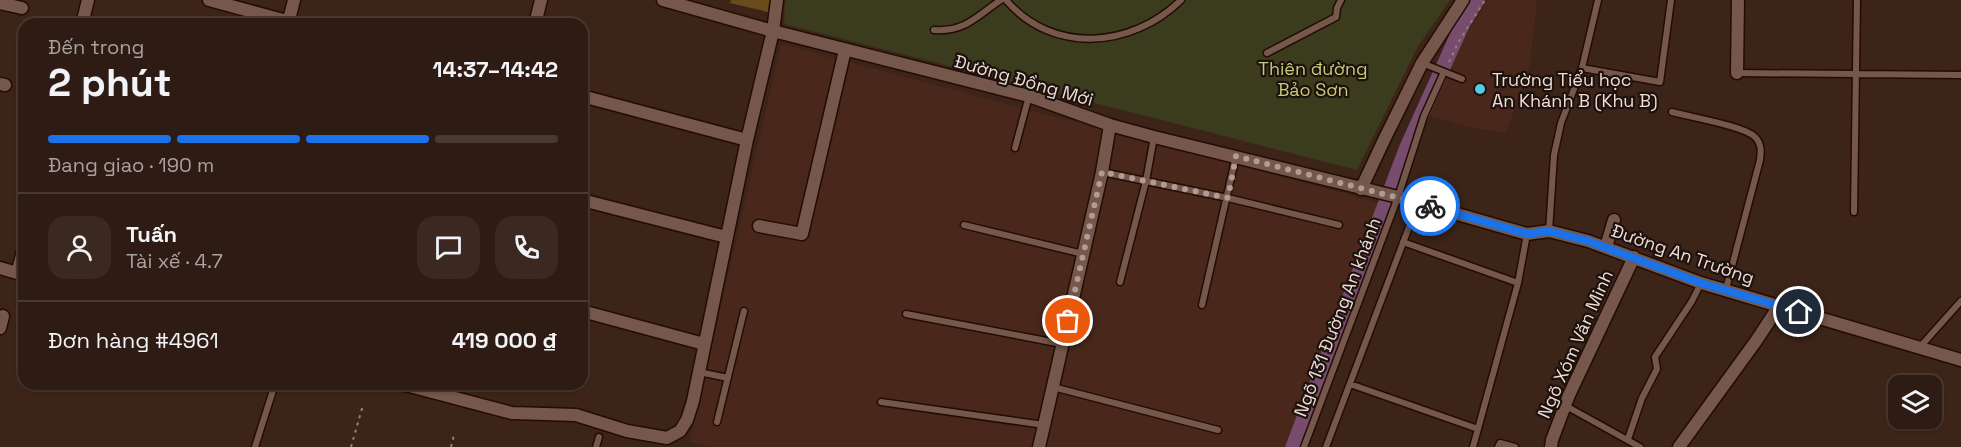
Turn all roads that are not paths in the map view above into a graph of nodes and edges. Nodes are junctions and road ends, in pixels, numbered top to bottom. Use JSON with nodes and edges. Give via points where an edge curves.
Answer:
{"nodes":[{"id":1,"x":88,"y":0,"type":"edge"},
{"id":2,"x":209,"y":0,"type":"edge"},
{"id":3,"x":294,"y":0,"type":"edge"},
{"id":4,"x":541,"y":0,"type":"edge"},
{"id":5,"x":663,"y":0,"type":"edge"},
{"id":6,"x":777,"y":0,"type":"edge"},
{"id":7,"x":1001,"y":0,"type":"edge"},
{"id":8,"x":1006,"y":0,"type":"edge"},
{"id":9,"x":1181,"y":0,"type":"edge"},
{"id":10,"x":1341,"y":0,"type":"edge"},
{"id":11,"x":1463,"y":0,"type":"edge"},
{"id":12,"x":1598,"y":0,"type":"edge"},
{"id":13,"x":1671,"y":0,"type":"edge"},
{"id":14,"x":1738,"y":0,"type":"edge"},
{"id":15,"x":1857,"y":0,"type":"edge"},
{"id":16,"x":0,"y":3,"type":"edge"},
{"id":17,"x":22,"y":8,"type":"dead end"},
{"id":18,"x":84,"y":18,"type":"edge"},
{"id":19,"x":274,"y":18,"type":"edge"},
{"id":20,"x":292,"y":18,"type":"edge"},
{"id":21,"x":536,"y":18,"type":"edge"},
{"id":22,"x":934,"y":30,"type":"dead end"},
{"id":23,"x":773,"y":31,"type":"junction"},
{"id":24,"x":845,"y":50,"type":"junction"},
{"id":25,"x":1267,"y":53,"type":"dead end"},
{"id":26,"x":1423,"y":64,"type":"junction"},
{"id":27,"x":1582,"y":68,"type":"junction"},
{"id":28,"x":1443,"y":72,"type":"junction"},
{"id":29,"x":1737,"y":73,"type":"joint"},
{"id":30,"x":1856,"y":74,"type":"junction"},
{"id":31,"x":1961,"y":75,"type":"edge"},
{"id":32,"x":1462,"y":79,"type":"dead end"},
{"id":33,"x":1029,"y":96,"type":"junction"},
{"id":34,"x":588,"y":98,"type":"edge"},
{"id":35,"x":1672,"y":112,"type":"dead end"},
{"id":36,"x":1110,"y":124,"type":"junction"},
{"id":37,"x":1154,"y":137,"type":"junction"},
{"id":38,"x":747,"y":140,"type":"junction"},
{"id":39,"x":1015,"y":148,"type":"dead end"},
{"id":40,"x":1236,"y":156,"type":"junction"},
{"id":41,"x":1102,"y":172,"type":"junction"},
{"id":42,"x":1146,"y":181,"type":"junction"},
{"id":43,"x":1361,"y":189,"type":"junction"},
{"id":44,"x":1395,"y":196,"type":"junction"},
{"id":45,"x":1228,"y":198,"type":"junction"},
{"id":46,"x":588,"y":202,"type":"edge"},
{"id":47,"x":1418,"y":203,"type":"junction"},
{"id":48,"x":1854,"y":212,"type":"dead end"},
{"id":49,"x":1614,"y":220,"type":"dead end"},
{"id":50,"x":964,"y":225,"type":"dead end"},
{"id":51,"x":1339,"y":225,"type":"dead end"},
{"id":52,"x":759,"y":226,"type":"dead end"},
{"id":53,"x":1549,"y":231,"type":"junction"},
{"id":54,"x":1527,"y":234,"type":"junction"},
{"id":55,"x":726,"y":237,"type":"junction"},
{"id":56,"x":1403,"y":242,"type":"junction"},
{"id":57,"x":1606,"y":246,"type":"junction"},
{"id":58,"x":1083,"y":254,"type":"junction"},
{"id":59,"x":1634,"y":257,"type":"junction"},
{"id":60,"x":0,"y":268,"type":"edge"},
{"id":61,"x":18,"y":273,"type":"edge"},
{"id":62,"x":1120,"y":282,"type":"dead end"},
{"id":63,"x":1518,"y":283,"type":"junction"},
{"id":64,"x":1701,"y":283,"type":"junction"},
{"id":65,"x":1726,"y":290,"type":"junction"},
{"id":66,"x":1961,"y":301,"type":"edge"},
{"id":67,"x":1202,"y":305,"type":"dead end"},
{"id":68,"x":1779,"y":306,"type":"junction"},
{"id":69,"x":744,"y":311,"type":"dead end"},
{"id":70,"x":588,"y":313,"type":"edge"},
{"id":71,"x":906,"y":314,"type":"dead end"},
{"id":72,"x":704,"y":344,"type":"junction"},
{"id":73,"x":1062,"y":344,"type":"junction"},
{"id":74,"x":1920,"y":348,"type":"junction"},
{"id":75,"x":1961,"y":360,"type":"edge"},
{"id":76,"x":698,"y":372,"type":"junction"},
{"id":77,"x":728,"y":378,"type":"junction"},
{"id":78,"x":1350,"y":384,"type":"junction"},
{"id":79,"x":1053,"y":387,"type":"junction"},
{"id":80,"x":273,"y":390,"type":"edge"},
{"id":81,"x":443,"y":390,"type":"edge"},
{"id":82,"x":881,"y":402,"type":"dead end"},
{"id":83,"x":1566,"y":406,"type":"junction"},
{"id":84,"x":717,"y":423,"type":"dead end"},
{"id":85,"x":1044,"y":425,"type":"junction"},
{"id":86,"x":1478,"y":429,"type":"junction"},
{"id":87,"x":1218,"y":430,"type":"dead end"},
{"id":88,"x":599,"y":436,"type":"dead end"},
{"id":89,"x":1628,"y":440,"type":"junction"},
{"id":90,"x":255,"y":447,"type":"edge"},
{"id":91,"x":596,"y":447,"type":"edge"},
{"id":92,"x":1039,"y":447,"type":"edge"},
{"id":93,"x":1304,"y":447,"type":"edge"},
{"id":94,"x":1326,"y":447,"type":"edge"},
{"id":95,"x":1473,"y":447,"type":"edge"},
{"id":96,"x":1498,"y":447,"type":"edge"},
{"id":97,"x":1515,"y":447,"type":"edge"},
{"id":98,"x":1551,"y":447,"type":"edge"},
{"id":99,"x":1640,"y":447,"type":"edge"},
{"id":100,"x":1679,"y":447,"type":"edge"}],
"edges":[{"from":1,"to":18,"type":"street"},
{"from":2,"to":19,"type":"street"},
{"from":3,"to":20,"type":"street"},
{"from":4,"to":21,"type":"street"},
{"from":5,"to":23,"type":"street","name":"Đường Đồng Mới"},
{"from":6,"to":23,"type":"street"},
{"from":7,"to":22,"type":"lane","via":[[966,25],[951,31]]},
{"from":8,"to":9,"type":"lane","via":[[1021,15],[1049,30],[1096,39],[1143,28]]},
{"from":10,"to":25,"type":"lane","via":[[1336,17]]},
{"from":11,"to":26,"type":"street"},
{"from":12,"to":27,"type":"lane"},
{"from":13,"to":27,"type":"lane","via":[[1660,82]]},
{"from":14,"to":29,"type":"street"},
{"from":15,"to":30,"type":"lane"},
{"from":16,"to":17,"type":"street"},
{"from":23,"to":24,"type":"street","name":"Đường Đồng Mới"},
{"from":23,"to":38,"type":"street"},
{"from":24,"to":33,"type":"street","name":"Đường Đồng Mới"},
{"from":24,"to":52,"type":"street","via":[[802,234]]},
{"from":26,"to":28,"type":"lane"},
{"from":26,"to":43,"type":"street"},
{"from":27,"to":53,"type":"lane","via":[[1554,156]]},
{"from":28,"to":32,"type":"lane"},
{"from":28,"to":44,"type":"lane","name":"Ngõ 131 Đường An khánh"},
{"from":29,"to":30,"type":"lane"},
{"from":30,"to":31,"type":"lane"},
{"from":30,"to":48,"type":"lane"},
{"from":33,"to":36,"type":"street","name":"Đường Đồng Mới"},
{"from":33,"to":39,"type":"lane"},
{"from":34,"to":38,"type":"street"},
{"from":35,"to":65,"type":"lane","via":[[1743,130],[1755,137],[1761,148]]},
{"from":36,"to":37,"type":"street","name":"Đường Đồng Mới"},
{"from":36,"to":41,"type":"street"},
{"from":37,"to":40,"type":"street","name":"Đường Đồng Mới"},
{"from":37,"to":42,"type":"lane"},
{"from":38,"to":55,"type":"street"},
{"from":40,"to":43,"type":"street","name":"Đường Đồng Mới"},
{"from":40,"to":45,"type":"lane"},
{"from":41,"to":42,"type":"lane"},
{"from":41,"to":58,"type":"street"},
{"from":42,"to":45,"type":"lane"},
{"from":42,"to":62,"type":"lane"},
{"from":43,"to":44,"type":"street","name":"Đường Đồng Mới"},
{"from":44,"to":47,"type":"street","name":"Đường An Trường"},
{"from":44,"to":93,"type":"lane","name":"Ngõ 131 Đường An khánh"},
{"from":45,"to":51,"type":"lane"},
{"from":45,"to":67,"type":"lane"},
{"from":46,"to":55,"type":"street"},
{"from":47,"to":54,"type":"street","name":"Đường An Trường"},
{"from":47,"to":56,"type":"lane"},
{"from":49,"to":57,"type":"street"},
{"from":50,"to":58,"type":"lane"},
{"from":53,"to":54,"type":"street","name":"Đường An Trường"},
{"from":53,"to":57,"type":"street","name":"Đường An Trường"},
{"from":54,"to":63,"type":"lane"},
{"from":55,"to":72,"type":"street"},
{"from":56,"to":63,"type":"lane"},
{"from":56,"to":78,"type":"lane"},
{"from":57,"to":59,"type":"street","name":"Đường An Trường"},
{"from":58,"to":73,"type":"street"},
{"from":59,"to":64,"type":"street","name":"Đường An Trường"},
{"from":59,"to":83,"type":"street","name":"Ngõ Xóm Văn Minh"},
{"from":60,"to":61,"type":"street"},
{"from":63,"to":86,"type":"lane"},
{"from":64,"to":65,"type":"street","name":"Đường An Trường"},
{"from":64,"to":89,"type":"lane","via":[[1655,357],[1657,369]]},
{"from":65,"to":68,"type":"street","name":"Đường An Trường"},
{"from":66,"to":74,"type":"lane"},
{"from":68,"to":74,"type":"street","name":"Đường An Trường"},
{"from":68,"to":100,"type":"street"},
{"from":69,"to":77,"type":"lane"},
{"from":70,"to":72,"type":"street"},
{"from":71,"to":73,"type":"lane"},
{"from":72,"to":76,"type":"street"},
{"from":73,"to":79,"type":"street"},
{"from":74,"to":75,"type":"street","name":"Đường An Trường"},
{"from":76,"to":77,"type":"lane"},
{"from":76,"to":81,"type":"street","via":[[687,420],[680,431],[667,438],[627,431],[576,415],[512,412]]},
{"from":77,"to":84,"type":"lane"},
{"from":78,"to":86,"type":"lane"},
{"from":78,"to":94,"type":"lane"},
{"from":79,"to":85,"type":"street"},
{"from":79,"to":87,"type":"lane"},
{"from":80,"to":90,"type":"lane"},
{"from":82,"to":85,"type":"lane"},
{"from":83,"to":89,"type":"lane"},
{"from":83,"to":98,"type":"street","name":"Ngõ Xóm Văn Minh"},
{"from":85,"to":92,"type":"street"},
{"from":86,"to":95,"type":"lane"},
{"from":88,"to":91,"type":"lane"},
{"from":89,"to":99,"type":"lane"},
{"from":96,"to":97,"type":"lane","via":[[1500,442]]}]}
